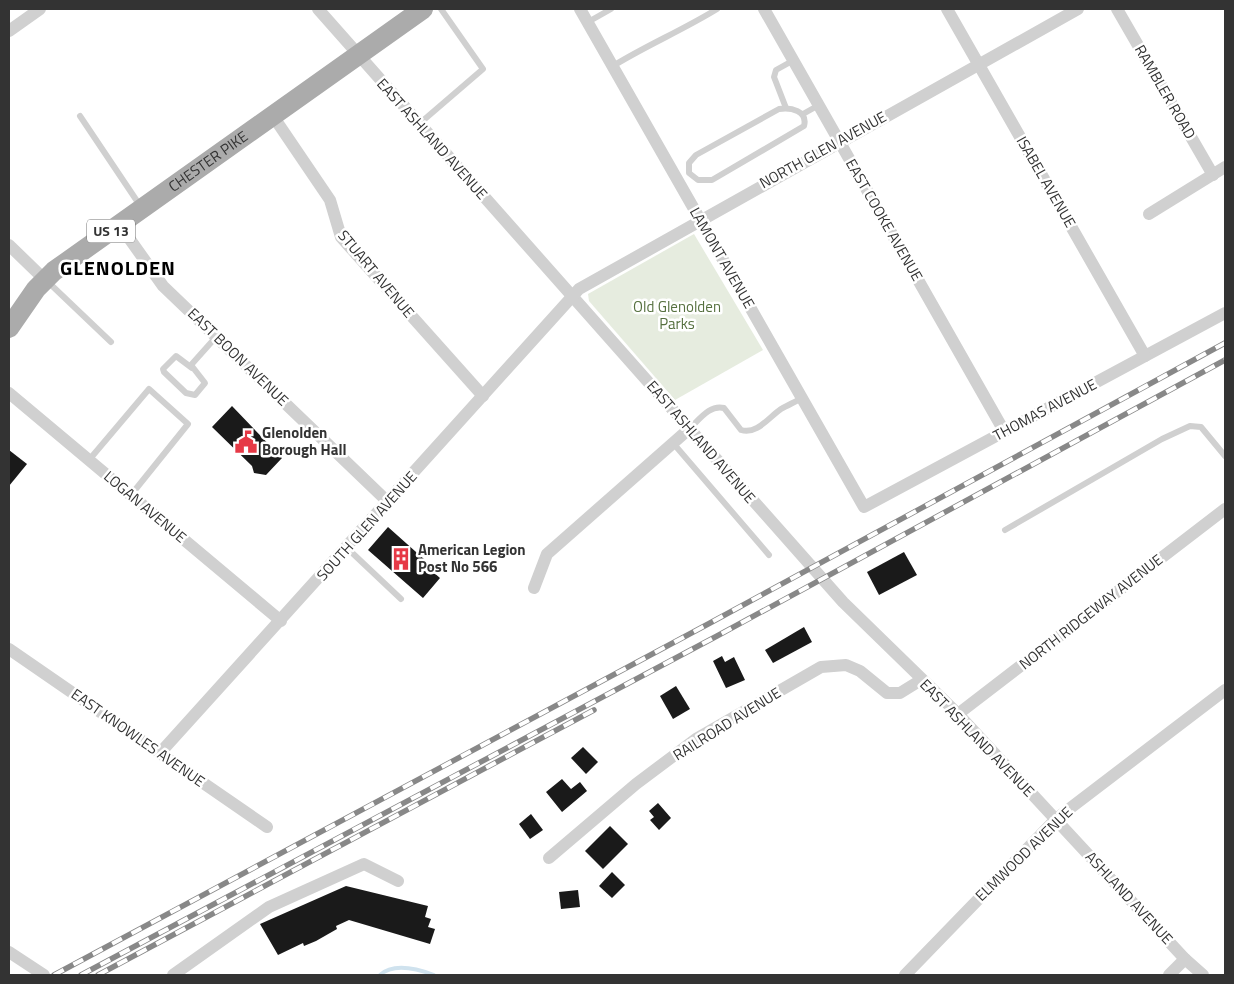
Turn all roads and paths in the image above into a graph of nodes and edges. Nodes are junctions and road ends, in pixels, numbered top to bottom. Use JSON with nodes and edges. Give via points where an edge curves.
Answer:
{"nodes":[{"id":1,"x":40,"y":9,"type":"edge"},
{"id":2,"x":318,"y":9,"type":"edge"},
{"id":3,"x":423,"y":9,"type":"edge"},
{"id":4,"x":441,"y":9,"type":"edge"},
{"id":5,"x":580,"y":9,"type":"edge"},
{"id":6,"x":611,"y":9,"type":"edge"},
{"id":7,"x":717,"y":9,"type":"edge"},
{"id":8,"x":764,"y":9,"type":"edge"},
{"id":9,"x":947,"y":9,"type":"edge"},
{"id":10,"x":1078,"y":9,"type":"edge"},
{"id":11,"x":1117,"y":9,"type":"edge"},
{"id":12,"x":588,"y":22,"type":"junction"},
{"id":13,"x":9,"y":31,"type":"edge"},
{"id":14,"x":358,"y":55,"type":"junction"},
{"id":15,"x":794,"y":60,"type":"junction"},
{"id":16,"x":978,"y":64,"type":"junction"},
{"id":17,"x":613,"y":66,"type":"junction"},
{"id":18,"x":819,"y":105,"type":"junction"},
{"id":19,"x":786,"y":108,"type":"junction"},
{"id":20,"x":803,"y":114,"type":"junction"},
{"id":21,"x":80,"y":116,"type":"dead end"},
{"id":22,"x":273,"y":116,"type":"junction"},
{"id":23,"x":419,"y":124,"type":"junction"},
{"id":24,"x":839,"y":141,"type":"junction"},
{"id":25,"x":1225,"y":167,"type":"edge"},
{"id":26,"x":1213,"y":175,"type":"junction"},
{"id":27,"x":683,"y":176,"type":"junction"},
{"id":28,"x":142,"y":208,"type":"junction"},
{"id":29,"x":1149,"y":214,"type":"dead end"},
{"id":30,"x":700,"y":219,"type":"junction"},
{"id":31,"x":119,"y":224,"type":"junction"},
{"id":32,"x":9,"y":244,"type":"edge"},
{"id":33,"x":44,"y":279,"type":"junction"},
{"id":34,"x":572,"y":296,"type":"junction"},
{"id":35,"x":1225,"y":313,"type":"edge"},
{"id":36,"x":9,"y":328,"type":"edge"},
{"id":37,"x":216,"y":337,"type":"junction"},
{"id":38,"x":111,"y":342,"type":"dead end"},
{"id":39,"x":1145,"y":356,"type":"junction"},
{"id":40,"x":192,"y":368,"type":"junction"},
{"id":41,"x":9,"y":393,"type":"edge"},
{"id":42,"x":483,"y":396,"type":"junction"},
{"id":43,"x":802,"y":398,"type":"junction"},
{"id":44,"x":689,"y":428,"type":"junction"},
{"id":45,"x":1004,"y":431,"type":"junction"},
{"id":46,"x":673,"y":443,"type":"junction"},
{"id":47,"x":1225,"y":456,"type":"edge"},
{"id":48,"x":89,"y":460,"type":"junction"},
{"id":49,"x":131,"y":495,"type":"junction"},
{"id":50,"x":388,"y":502,"type":"junction"},
{"id":51,"x":864,"y":507,"type":"joint"},
{"id":52,"x":1225,"y":509,"type":"edge"},
{"id":53,"x":1005,"y":530,"type":"dead end"},
{"id":54,"x":347,"y":548,"type":"junction"},
{"id":55,"x":769,"y":555,"type":"dead end"},
{"id":56,"x":534,"y":588,"type":"dead end"},
{"id":57,"x":401,"y":599,"type":"dead end"},
{"id":58,"x":281,"y":621,"type":"junction"},
{"id":59,"x":9,"y":649,"type":"edge"},
{"id":60,"x":921,"y":680,"type":"junction"},
{"id":61,"x":1225,"y":690,"type":"edge"},
{"id":62,"x":958,"y":714,"type":"junction"},
{"id":63,"x":160,"y":753,"type":"junction"},
{"id":64,"x":1056,"y":819,"type":"junction"},
{"id":65,"x":267,"y":827,"type":"dead end"},
{"id":66,"x":549,"y":858,"type":"dead end"},
{"id":67,"x":398,"y":881,"type":"dead end"},
{"id":68,"x":9,"y":952,"type":"edge"},
{"id":69,"x":1185,"y":959,"type":"junction"},
{"id":70,"x":44,"y":975,"type":"edge"},
{"id":71,"x":173,"y":975,"type":"edge"},
{"id":72,"x":905,"y":975,"type":"edge"},
{"id":73,"x":1169,"y":975,"type":"edge"},
{"id":74,"x":1203,"y":975,"type":"edge"}],
"edges":[{"from":1,"to":13,"type":"street"},
{"from":2,"to":14,"type":"street","name":"EAST ASHLAND AVENUE"},
{"from":3,"to":14,"type":"main road","name":"CHESTER PIKE","number":"US 13"},
{"from":4,"to":23,"type":"lane","via":[[483,69]]},
{"from":5,"to":12,"type":"street","name":"LAMONT AVENUE"},
{"from":6,"to":12,"type":"lane"},
{"from":7,"to":17,"type":"lane"},
{"from":8,"to":15,"type":"street","name":"EAST COOKE AVENUE"},
{"from":9,"to":16,"type":"street","name":"ISABEL AVENUE"},
{"from":10,"to":16,"type":"street","name":"NORTH GLEN AVENUE"},
{"from":11,"to":26,"type":"street","name":"RAMBLER ROAD"},
{"from":12,"to":17,"type":"street","name":"LAMONT AVENUE"},
{"from":14,"to":22,"type":"main road","name":"CHESTER PIKE","number":"US 13"},
{"from":14,"to":23,"type":"street","name":"EAST ASHLAND AVENUE"},
{"from":15,"to":18,"type":"street","name":"EAST COOKE AVENUE"},
{"from":15,"to":19,"type":"lane","via":[[776,70],[774,78]]},
{"from":16,"to":24,"type":"street","name":"NORTH GLEN AVENUE"},
{"from":16,"to":39,"type":"street","name":"ISABEL AVENUE"},
{"from":17,"to":27,"type":"street","name":"LAMONT AVENUE"},
{"from":18,"to":20,"type":"lane"},
{"from":18,"to":24,"type":"street","name":"EAST COOKE AVENUE"},
{"from":19,"to":20,"type":"lane"},
{"from":19,"to":27,"type":"lane","via":[[696,155]]},
{"from":20,"to":27,"type":"lane","via":[[806,122],[801,129],[712,180]]},
{"from":21,"to":28,"type":"lane"},
{"from":22,"to":28,"type":"main road","name":"CHESTER PIKE","number":"US 13"},
{"from":22,"to":42,"type":"street","name":"STUART AVENUE","via":[[330,200],[341,237]]},
{"from":23,"to":34,"type":"street","name":"EAST ASHLAND AVENUE"},
{"from":24,"to":30,"type":"street","name":"NORTH GLEN AVENUE"},
{"from":24,"to":45,"type":"street","name":"EAST COOKE AVENUE"},
{"from":25,"to":26,"type":"street"},
{"from":26,"to":29,"type":"street"},
{"from":27,"to":30,"type":"street","name":"LAMONT AVENUE"},
{"from":28,"to":31,"type":"main road","name":"CHESTER PIKE","number":"US 13"},
{"from":30,"to":34,"type":"street","name":"NORTH GLEN AVENUE","via":[[586,284]]},
{"from":30,"to":43,"type":"street","name":"LAMONT AVENUE"},
{"from":31,"to":33,"type":"main road","name":"CHESTER PIKE","number":"US 13"},
{"from":31,"to":37,"type":"street","name":"EAST BOON AVENUE","via":[[163,286]]},
{"from":32,"to":33,"type":"street"},
{"from":33,"to":36,"type":"main road","name":"CHESTER PIKE","number":"US 13"},
{"from":33,"to":38,"type":"lane"},
{"from":34,"to":42,"type":"street","name":"SOUTH GLEN AVENUE"},
{"from":34,"to":44,"type":"street","name":"EAST ASHLAND AVENUE"},
{"from":35,"to":39,"type":"street","name":"THOMAS AVENUE"},
{"from":37,"to":40,"type":"lane","via":[[192,361]]},
{"from":37,"to":50,"type":"street","name":"EAST BOON AVENUE"},
{"from":39,"to":45,"type":"street","name":"THOMAS AVENUE"},
{"from":40,"to":40,"type":"lane","via":[[205,383],[195,395],[190,396],[163,369],[176,356]]},
{"from":41,"to":48,"type":"street","name":"LOGAN AVENUE"},
{"from":42,"to":50,"type":"street","name":"SOUTH GLEN AVENUE"},
{"from":43,"to":44,"type":"lane","via":[[750,430],[741,430],[720,407],[710,410]]},
{"from":43,"to":51,"type":"street","name":"LAMONT AVENUE"},
{"from":44,"to":46,"type":"street"},
{"from":44,"to":60,"type":"street","name":"EAST ASHLAND AVENUE","via":[[782,535]]},
{"from":45,"to":51,"type":"street","name":"THOMAS AVENUE"},
{"from":46,"to":55,"type":"lane"},
{"from":46,"to":56,"type":"street","via":[[547,554]]},
{"from":47,"to":53,"type":"lane","via":[[1201,427],[1190,426],[1162,438]]},
{"from":48,"to":49,"type":"street","name":"LOGAN AVENUE"},
{"from":48,"to":49,"type":"lane","via":[[149,389],[188,424]]},
{"from":49,"to":58,"type":"street","name":"LOGAN AVENUE"},
{"from":50,"to":54,"type":"street","name":"SOUTH GLEN AVENUE"},
{"from":52,"to":62,"type":"street","name":"NORTH RIDGEWAY AVENUE"},
{"from":54,"to":57,"type":"lane"},
{"from":54,"to":58,"type":"street","name":"SOUTH GLEN AVENUE"},
{"from":58,"to":63,"type":"street","name":"SOUTH GLEN AVENUE"},
{"from":59,"to":63,"type":"street","name":"EAST KNOWLES AVENUE"},
{"from":60,"to":62,"type":"street","name":"EAST ASHLAND AVENUE"},
{"from":60,"to":66,"type":"street","name":"RAILROAD AVENUE","via":[[900,693],[886,693],[860,671],[846,665],[820,667],[696,739],[636,784]]},
{"from":61,"to":64,"type":"street","name":"ELMWOOD AVENUE"},
{"from":62,"to":64,"type":"street","name":"EAST ASHLAND AVENUE"},
{"from":63,"to":65,"type":"street","name":"EAST KNOWLES AVENUE"},
{"from":64,"to":69,"type":"street","name":"ASHLAND AVENUE"},
{"from":64,"to":72,"type":"street","name":"ELMWOOD AVENUE"},
{"from":67,"to":71,"type":"street","via":[[364,864],[269,907]]},
{"from":68,"to":70,"type":"street"},
{"from":69,"to":73,"type":"street"},
{"from":69,"to":74,"type":"street","name":"ASHLAND AVENUE"}]}
